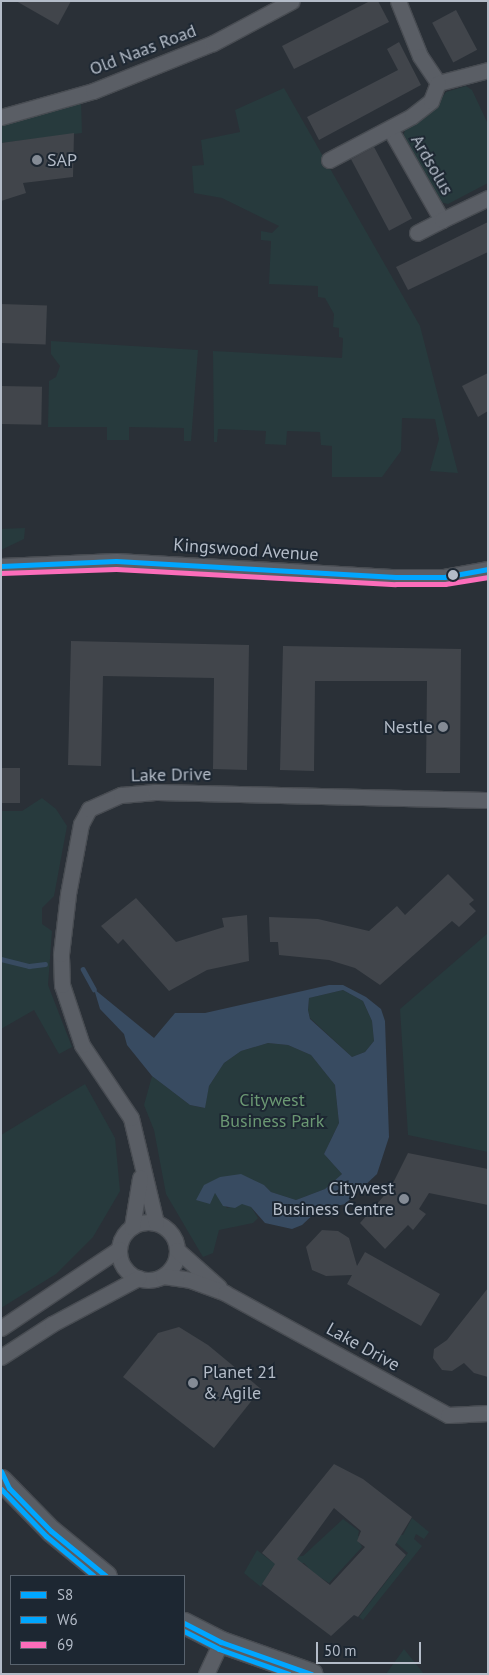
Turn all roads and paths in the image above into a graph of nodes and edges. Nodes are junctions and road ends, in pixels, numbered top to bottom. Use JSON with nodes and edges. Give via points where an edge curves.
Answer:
{"nodes":[{"id":1,"x":292,"y":1,"type":"edge"},
{"id":2,"x":398,"y":1,"type":"edge"},
{"id":3,"x":488,"y":70,"type":"edge"},
{"id":4,"x":438,"y":83,"type":"junction"},
{"id":5,"x":1,"y":117,"type":"edge"},
{"id":6,"x":390,"y":129,"type":"junction"},
{"id":7,"x":329,"y":160,"type":"dead end"},
{"id":8,"x":488,"y":198,"type":"edge"},
{"id":9,"x":442,"y":220,"type":"junction"},
{"id":10,"x":417,"y":234,"type":"dead end"},
{"id":11,"x":1,"y":566,"type":"edge"},
{"id":12,"x":488,"y":569,"type":"edge"},
{"id":13,"x":488,"y":800,"type":"edge"},
{"id":14,"x":142,"y":1166,"type":"junction"},
{"id":15,"x":156,"y":1223,"type":"junction"},
{"id":16,"x":132,"y":1227,"type":"junction"},
{"id":17,"x":119,"y":1249,"type":"junction"},
{"id":18,"x":177,"y":1250,"type":"junction"},
{"id":19,"x":163,"y":1276,"type":"junction"},
{"id":20,"x":138,"y":1278,"type":"junction"},
{"id":21,"x":225,"y":1293,"type":"junction"},
{"id":22,"x":1,"y":1328,"type":"edge"},
{"id":23,"x":1,"y":1357,"type":"edge"},
{"id":24,"x":488,"y":1413,"type":"edge"},
{"id":25,"x":4,"y":1479,"type":"edge"},
{"id":26,"x":105,"y":1575,"type":"edge"},
{"id":27,"x":185,"y":1624,"type":"edge"},
{"id":28,"x":222,"y":1642,"type":"junction"},
{"id":29,"x":206,"y":1674,"type":"edge"},
{"id":30,"x":312,"y":1674,"type":"edge"}],
"edges":[{"from":1,"to":5,"type":"street","name":"Old Naas Road","via":[[213,43],[93,91]]},
{"from":2,"to":4,"type":"street","via":[[420,56]]},
{"from":3,"to":4,"type":"street"},
{"from":4,"to":6,"type":"street","name":"Ardsolus","via":[[431,101]]},
{"from":6,"to":7,"type":"street","name":"Ardsolus"},
{"from":6,"to":9,"type":"street","name":"Ardsolus"},
{"from":8,"to":9,"type":"street","name":"Ardsolus"},
{"from":9,"to":10,"type":"street","name":"Ardsolus"},
{"from":11,"to":12,"type":"street","name":"Kingswood Avenue","via":[[116,561],[396,577],[444,577]]},
{"from":13,"to":14,"type":"street","name":"Lake Drive","via":[[155,792],[121,794],[89,809],[81,824],[68,894],[61,954],[62,985],[82,1045],[131,1118]]},
{"from":14,"to":15,"type":"street","name":"Lake Drive"},
{"from":14,"to":16,"type":"street","name":"Lake Drive"},
{"from":15,"to":16,"type":"street"},
{"from":15,"to":18,"type":"street","via":[[171,1233]]},
{"from":16,"to":17,"type":"street"},
{"from":17,"to":20,"type":"street","via":[[124,1267]]},
{"from":17,"to":22,"type":"street"},
{"from":18,"to":19,"type":"street","via":[[174,1265]]},
{"from":18,"to":21,"type":"street","name":"Lake Drive"},
{"from":19,"to":20,"type":"street"},
{"from":19,"to":21,"type":"street","name":"Lake Drive","via":[[190,1280]]},
{"from":20,"to":23,"type":"street","via":[[52,1324]]},
{"from":21,"to":24,"type":"street","name":"Lake Drive","via":[[448,1415]]},
{"from":25,"to":26,"type":"main road","via":[[51,1531]]},
{"from":27,"to":28,"type":"main road"},
{"from":28,"to":29,"type":"street"},
{"from":28,"to":30,"type":"main road"}]}
